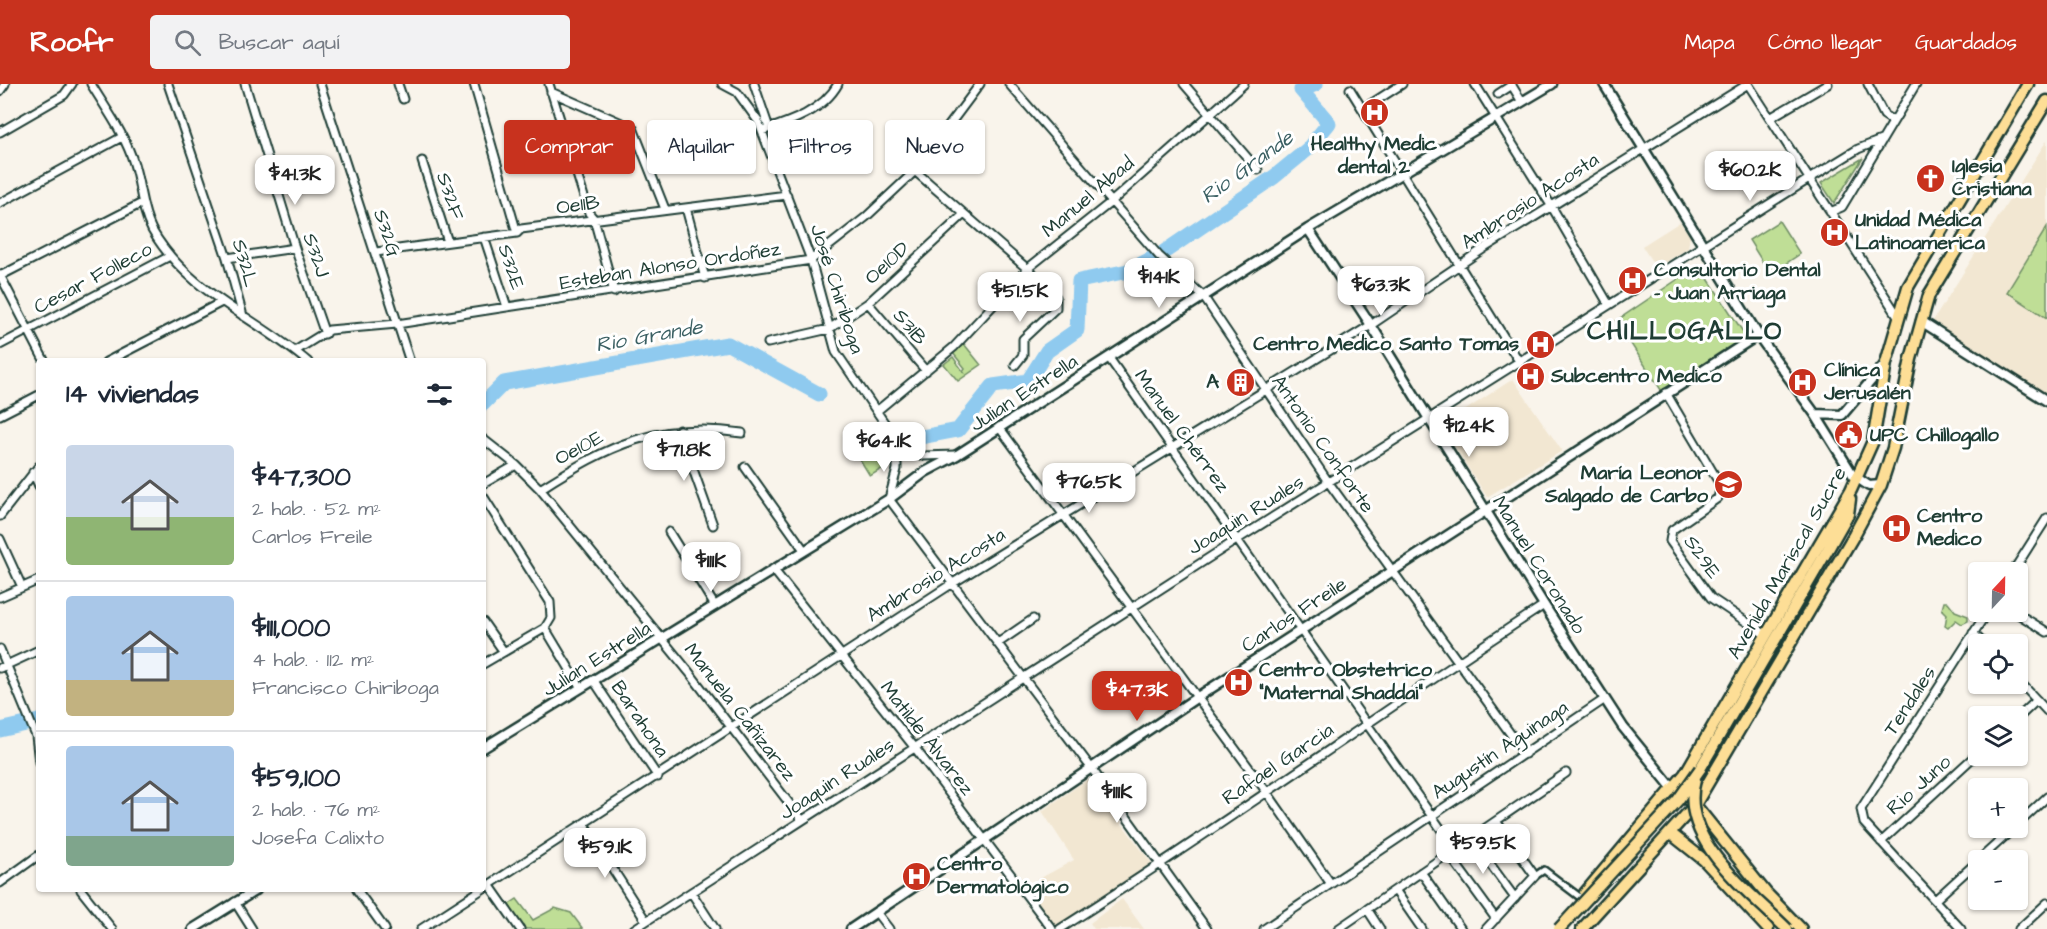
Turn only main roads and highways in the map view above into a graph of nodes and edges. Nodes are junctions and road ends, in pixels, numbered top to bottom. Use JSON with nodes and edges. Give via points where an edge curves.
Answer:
{"nodes":[{"id":1,"x":2028,"y":84,"type":"edge"},
{"id":2,"x":2047,"y":102,"type":"edge"},
{"id":3,"x":1851,"y":490,"type":"junction"},
{"id":4,"x":1700,"y":769,"type":"junction"},
{"id":5,"x":1674,"y":790,"type":"junction"},
{"id":6,"x":1695,"y":805,"type":"junction"},
{"id":7,"x":1671,"y":833,"type":"junction"},
{"id":8,"x":1558,"y":929,"type":"edge"},
{"id":9,"x":1582,"y":929,"type":"edge"},
{"id":10,"x":1768,"y":929,"type":"edge"},
{"id":11,"x":1787,"y":929,"type":"edge"},
{"id":12,"x":1801,"y":929,"type":"edge"}],
"edges":[{"from":1,"to":3,"type":"main road","name":"Avenida Mariscal Sucre","via":[[1908,287],[1886,363],[1873,441]]},
{"from":2,"to":6,"type":"main road","via":[[1929,295],[1899,428],[1881,485]]},
{"from":3,"to":4,"type":"main road","via":[[1848,514]]},
{"from":3,"to":5,"type":"main road","name":"Avenida Mariscal Sucre"},
{"from":4,"to":8,"type":"main road","bridge":true,"via":[[1678,800]]},
{"from":4,"to":11,"type":"main road","bridge":true,"via":[[1691,801],[1699,832],[1721,862]]},
{"from":5,"to":6,"type":"main road"},
{"from":5,"to":8,"type":"main road","name":"Avenida Mariscal Sucre"},
{"from":6,"to":7,"type":"main road"},
{"from":6,"to":12,"type":"main road","via":[[1766,893]]},
{"from":7,"to":9,"type":"main road"},
{"from":7,"to":10,"type":"main road","via":[[1704,860]]}]}
